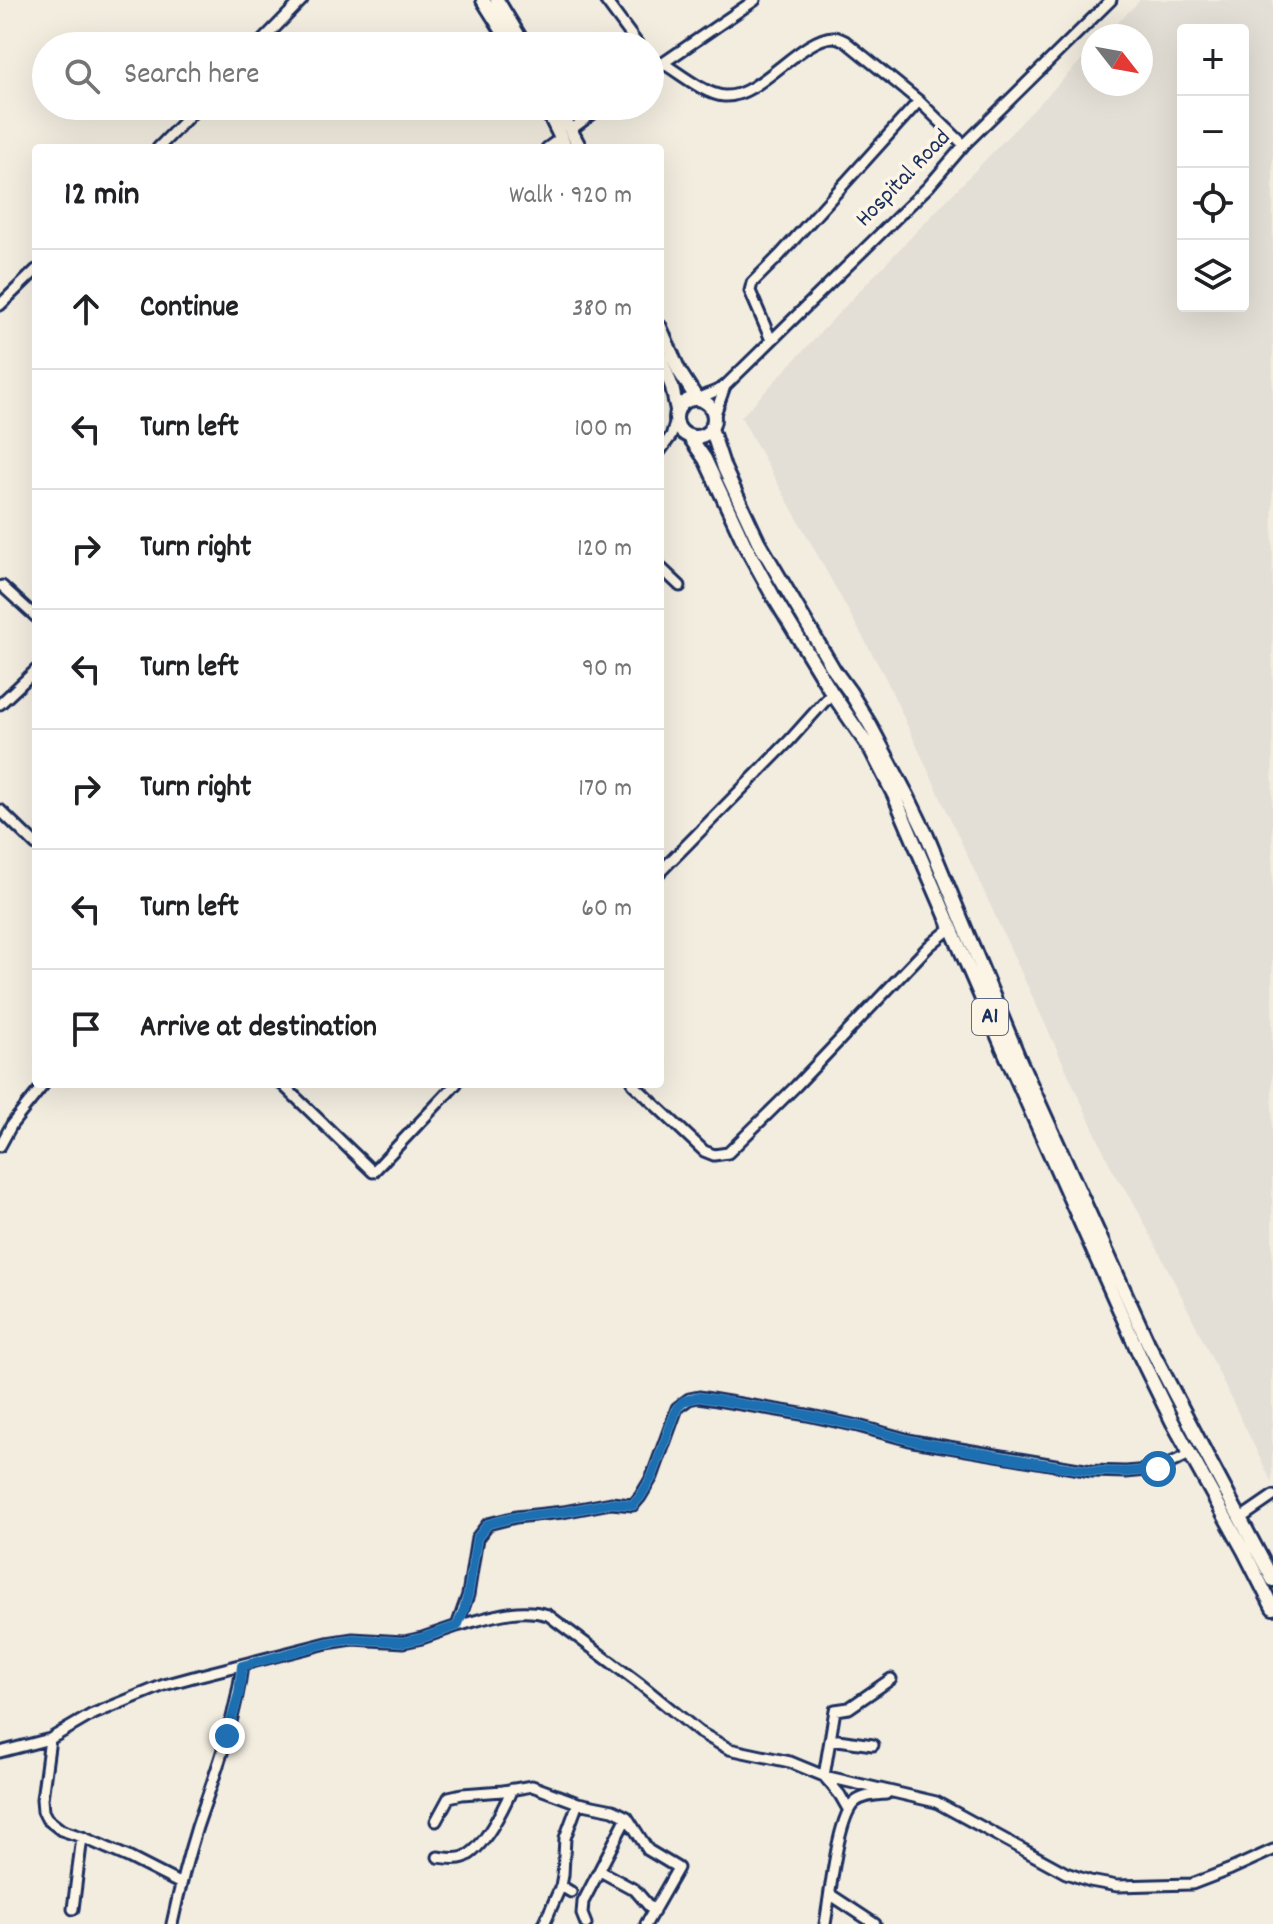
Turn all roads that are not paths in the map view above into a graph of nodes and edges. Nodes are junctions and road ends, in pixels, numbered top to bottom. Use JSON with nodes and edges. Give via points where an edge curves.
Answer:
{"nodes":[{"id":1,"x":302,"y":0,"type":"edge"},
{"id":2,"x":483,"y":0,"type":"edge"},
{"id":3,"x":497,"y":0,"type":"edge"},
{"id":4,"x":605,"y":0,"type":"edge"},
{"id":5,"x":755,"y":0,"type":"edge"},
{"id":6,"x":1111,"y":0,"type":"edge"},
{"id":7,"x":271,"y":32,"type":"edge"},
{"id":8,"x":503,"y":32,"type":"edge"},
{"id":9,"x":516,"y":32,"type":"edge"},
{"id":10,"x":629,"y":32,"type":"edge"},
{"id":11,"x":664,"y":60,"type":"edge"},
{"id":12,"x":664,"y":70,"type":"edge"},
{"id":13,"x":919,"y":101,"type":"junction"},
{"id":14,"x":185,"y":120,"type":"edge"},
{"id":15,"x":552,"y":120,"type":"edge"},
{"id":16,"x":567,"y":120,"type":"edge"},
{"id":17,"x":584,"y":120,"type":"edge"},
{"id":18,"x":572,"y":129,"type":"junction"},
{"id":19,"x":564,"y":143,"type":"edge"},
{"id":20,"x":162,"y":144,"type":"edge"},
{"id":21,"x":578,"y":144,"type":"edge"},
{"id":22,"x":964,"y":145,"type":"junction"},
{"id":23,"x":32,"y":274,"type":"edge"},
{"id":24,"x":0,"y":305,"type":"edge"},
{"id":25,"x":664,"y":335,"type":"edge"},
{"id":26,"x":771,"y":340,"type":"junction"},
{"id":27,"x":664,"y":367,"type":"edge"},
{"id":28,"x":726,"y":385,"type":"junction"},
{"id":29,"x":700,"y":398,"type":"junction"},
{"id":30,"x":677,"y":415,"type":"junction"},
{"id":31,"x":712,"y":422,"type":"junction"},
{"id":32,"x":689,"y":436,"type":"junction"},
{"id":33,"x":664,"y":446,"type":"edge"},
{"id":34,"x":664,"y":448,"type":"edge"},
{"id":35,"x":664,"y":571,"type":"edge"},
{"id":36,"x":2,"y":586,"type":"edge"},
{"id":37,"x":680,"y":586,"type":"dead end"},
{"id":38,"x":32,"y":613,"type":"edge"},
{"id":39,"x":32,"y":674,"type":"edge"},
{"id":40,"x":832,"y":693,"type":"junction"},
{"id":41,"x":0,"y":704,"type":"edge"},
{"id":42,"x":0,"y":810,"type":"edge"},
{"id":43,"x":32,"y":841,"type":"edge"},
{"id":44,"x":664,"y":868,"type":"edge"},
{"id":45,"x":952,"y":927,"type":"junction"},
{"id":46,"x":41,"y":1088,"type":"edge"},
{"id":47,"x":286,"y":1088,"type":"edge"},
{"id":48,"x":450,"y":1088,"type":"edge"},
{"id":49,"x":637,"y":1088,"type":"edge"},
{"id":50,"x":0,"y":1146,"type":"edge"},
{"id":51,"x":1190,"y":1454,"type":"junction"},
{"id":52,"x":1273,"y":1496,"type":"edge"},
{"id":53,"x":1241,"y":1518,"type":"junction"},
{"id":54,"x":1273,"y":1580,"type":"edge"},
{"id":55,"x":1273,"y":1608,"type":"edge"},
{"id":56,"x":457,"y":1626,"type":"junction"},
{"id":57,"x":242,"y":1666,"type":"junction"},
{"id":58,"x":891,"y":1679,"type":"dead end"},
{"id":59,"x":50,"y":1739,"type":"junction"},
{"id":60,"x":831,"y":1739,"type":"junction"},
{"id":61,"x":873,"y":1745,"type":"dead end"},
{"id":62,"x":0,"y":1752,"type":"edge"},
{"id":63,"x":824,"y":1776,"type":"junction"},
{"id":64,"x":512,"y":1789,"type":"junction"},
{"id":65,"x":897,"y":1793,"type":"junction"},
{"id":66,"x":578,"y":1803,"type":"junction"},
{"id":67,"x":848,"y":1809,"type":"junction"},
{"id":68,"x":627,"y":1817,"type":"junction"},
{"id":69,"x":436,"y":1821,"type":"dead end"},
{"id":70,"x":82,"y":1837,"type":"junction"},
{"id":71,"x":1273,"y":1850,"type":"edge"},
{"id":72,"x":438,"y":1857,"type":"dead end"},
{"id":73,"x":600,"y":1871,"type":"junction"},
{"id":74,"x":181,"y":1884,"type":"junction"},
{"id":75,"x":561,"y":1886,"type":"junction"},
{"id":76,"x":571,"y":1892,"type":"dead end"},
{"id":77,"x":831,"y":1895,"type":"junction"},
{"id":78,"x":73,"y":1909,"type":"dead end"},
{"id":79,"x":654,"y":1912,"type":"junction"},
{"id":80,"x":172,"y":1924,"type":"edge"},
{"id":81,"x":544,"y":1924,"type":"edge"},
{"id":82,"x":586,"y":1924,"type":"edge"},
{"id":83,"x":646,"y":1924,"type":"edge"},
{"id":84,"x":825,"y":1924,"type":"edge"},
{"id":85,"x":875,"y":1924,"type":"edge"}],
"edges":[{"from":1,"to":7,"type":"street"},
{"from":2,"to":8,"type":"highway"},
{"from":3,"to":9,"type":"highway"},
{"from":4,"to":10,"type":"street"},
{"from":5,"to":11,"type":"street"},
{"from":6,"to":22,"type":"street","name":"Hospital Road"},
{"from":12,"to":13,"type":"street","via":[[712,93],[736,95],[815,43],[833,37]]},
{"from":13,"to":22,"type":"street"},
{"from":13,"to":26,"type":"street","via":[[752,283],[750,291]]},
{"from":14,"to":20,"type":"street"},
{"from":15,"to":19,"type":"highway"},
{"from":16,"to":18,"type":"highway"},
{"from":17,"to":18,"type":"street"},
{"from":18,"to":21,"type":"highway"},
{"from":22,"to":26,"type":"street","name":"Hospital Road"},
{"from":23,"to":24,"type":"street"},
{"from":25,"to":29,"type":"highway","via":[[686,382]]},
{"from":26,"to":28,"type":"street","name":"Hospital Road"},
{"from":27,"to":30,"type":"highway"},
{"from":28,"to":29,"type":"street"},
{"from":28,"to":31,"type":"street"},
{"from":29,"to":30,"type":"highway","via":[[687,401]]},
{"from":29,"to":31,"type":"highway","via":[[708,404]]},
{"from":30,"to":32,"type":"highway","via":[[679,428]]},
{"from":30,"to":33,"type":"street"},
{"from":31,"to":32,"type":"highway","via":[[703,435]]},
{"from":31,"to":53,"type":"highway","number":"A1","via":[[723,465],[758,541],[857,703],[927,836],[1020,1061],[1136,1316]]},
{"from":32,"to":34,"type":"street"},
{"from":32,"to":40,"type":"highway","number":"A1"},
{"from":35,"to":37,"type":"street"},
{"from":36,"to":38,"type":"street"},
{"from":39,"to":41,"type":"street"},
{"from":40,"to":44,"type":"street"},
{"from":40,"to":45,"type":"highway","number":"A1","via":[[877,761]]},
{"from":42,"to":43,"type":"street"},
{"from":45,"to":49,"type":"street","via":[[728,1153],[704,1151]]},
{"from":45,"to":51,"type":"highway","number":"A1","via":[[1141,1358]]},
{"from":46,"to":50,"type":"street"},
{"from":47,"to":48,"type":"street","via":[[373,1172]]},
{"from":51,"to":55,"type":"highway","number":"A1"},
{"from":51,"to":56,"type":"street","via":[[1158,1469],[1091,1471],[694,1397],[677,1408],[652,1477],[633,1505],[611,1503],[516,1517],[483,1528]]},
{"from":52,"to":53,"type":"street"},
{"from":53,"to":54,"type":"highway","number":"A1"},
{"from":56,"to":57,"type":"street","via":[[404,1642],[327,1643]]},
{"from":56,"to":63,"type":"street","via":[[507,1612],[548,1615],[699,1732],[729,1749],[790,1762]]},
{"from":57,"to":59,"type":"street","via":[[164,1685],[91,1715]]},
{"from":57,"to":74,"type":"street","via":[[227,1736]]},
{"from":58,"to":60,"type":"street","via":[[849,1708],[835,1710]]},
{"from":59,"to":62,"type":"street"},
{"from":59,"to":70,"type":"street","via":[[43,1811],[54,1826]]},
{"from":60,"to":61,"type":"street"},
{"from":60,"to":63,"type":"street"},
{"from":63,"to":65,"type":"street"},
{"from":63,"to":67,"type":"street"},
{"from":64,"to":66,"type":"street","via":[[532,1786]]},
{"from":64,"to":69,"type":"street","via":[[449,1797]]},
{"from":64,"to":72,"type":"street","via":[[501,1814],[473,1851],[465,1857]]},
{"from":65,"to":67,"type":"street","via":[[872,1795]]},
{"from":65,"to":71,"type":"street","via":[[936,1802],[1066,1873],[1117,1886],[1192,1884]]},
{"from":66,"to":68,"type":"street"},
{"from":66,"to":75,"type":"street","via":[[565,1838]]},
{"from":67,"to":77,"type":"street"},
{"from":68,"to":73,"type":"street"},
{"from":68,"to":79,"type":"street","via":[[648,1850],[678,1868]]},
{"from":70,"to":74,"type":"street"},
{"from":70,"to":78,"type":"street"},
{"from":73,"to":79,"type":"street","via":[[635,1890]]},
{"from":73,"to":82,"type":"street","via":[[583,1902]]},
{"from":74,"to":80,"type":"street"},
{"from":75,"to":76,"type":"street"},
{"from":75,"to":81,"type":"street"},
{"from":77,"to":84,"type":"street"},
{"from":77,"to":85,"type":"street"},
{"from":79,"to":83,"type":"street"}]}
